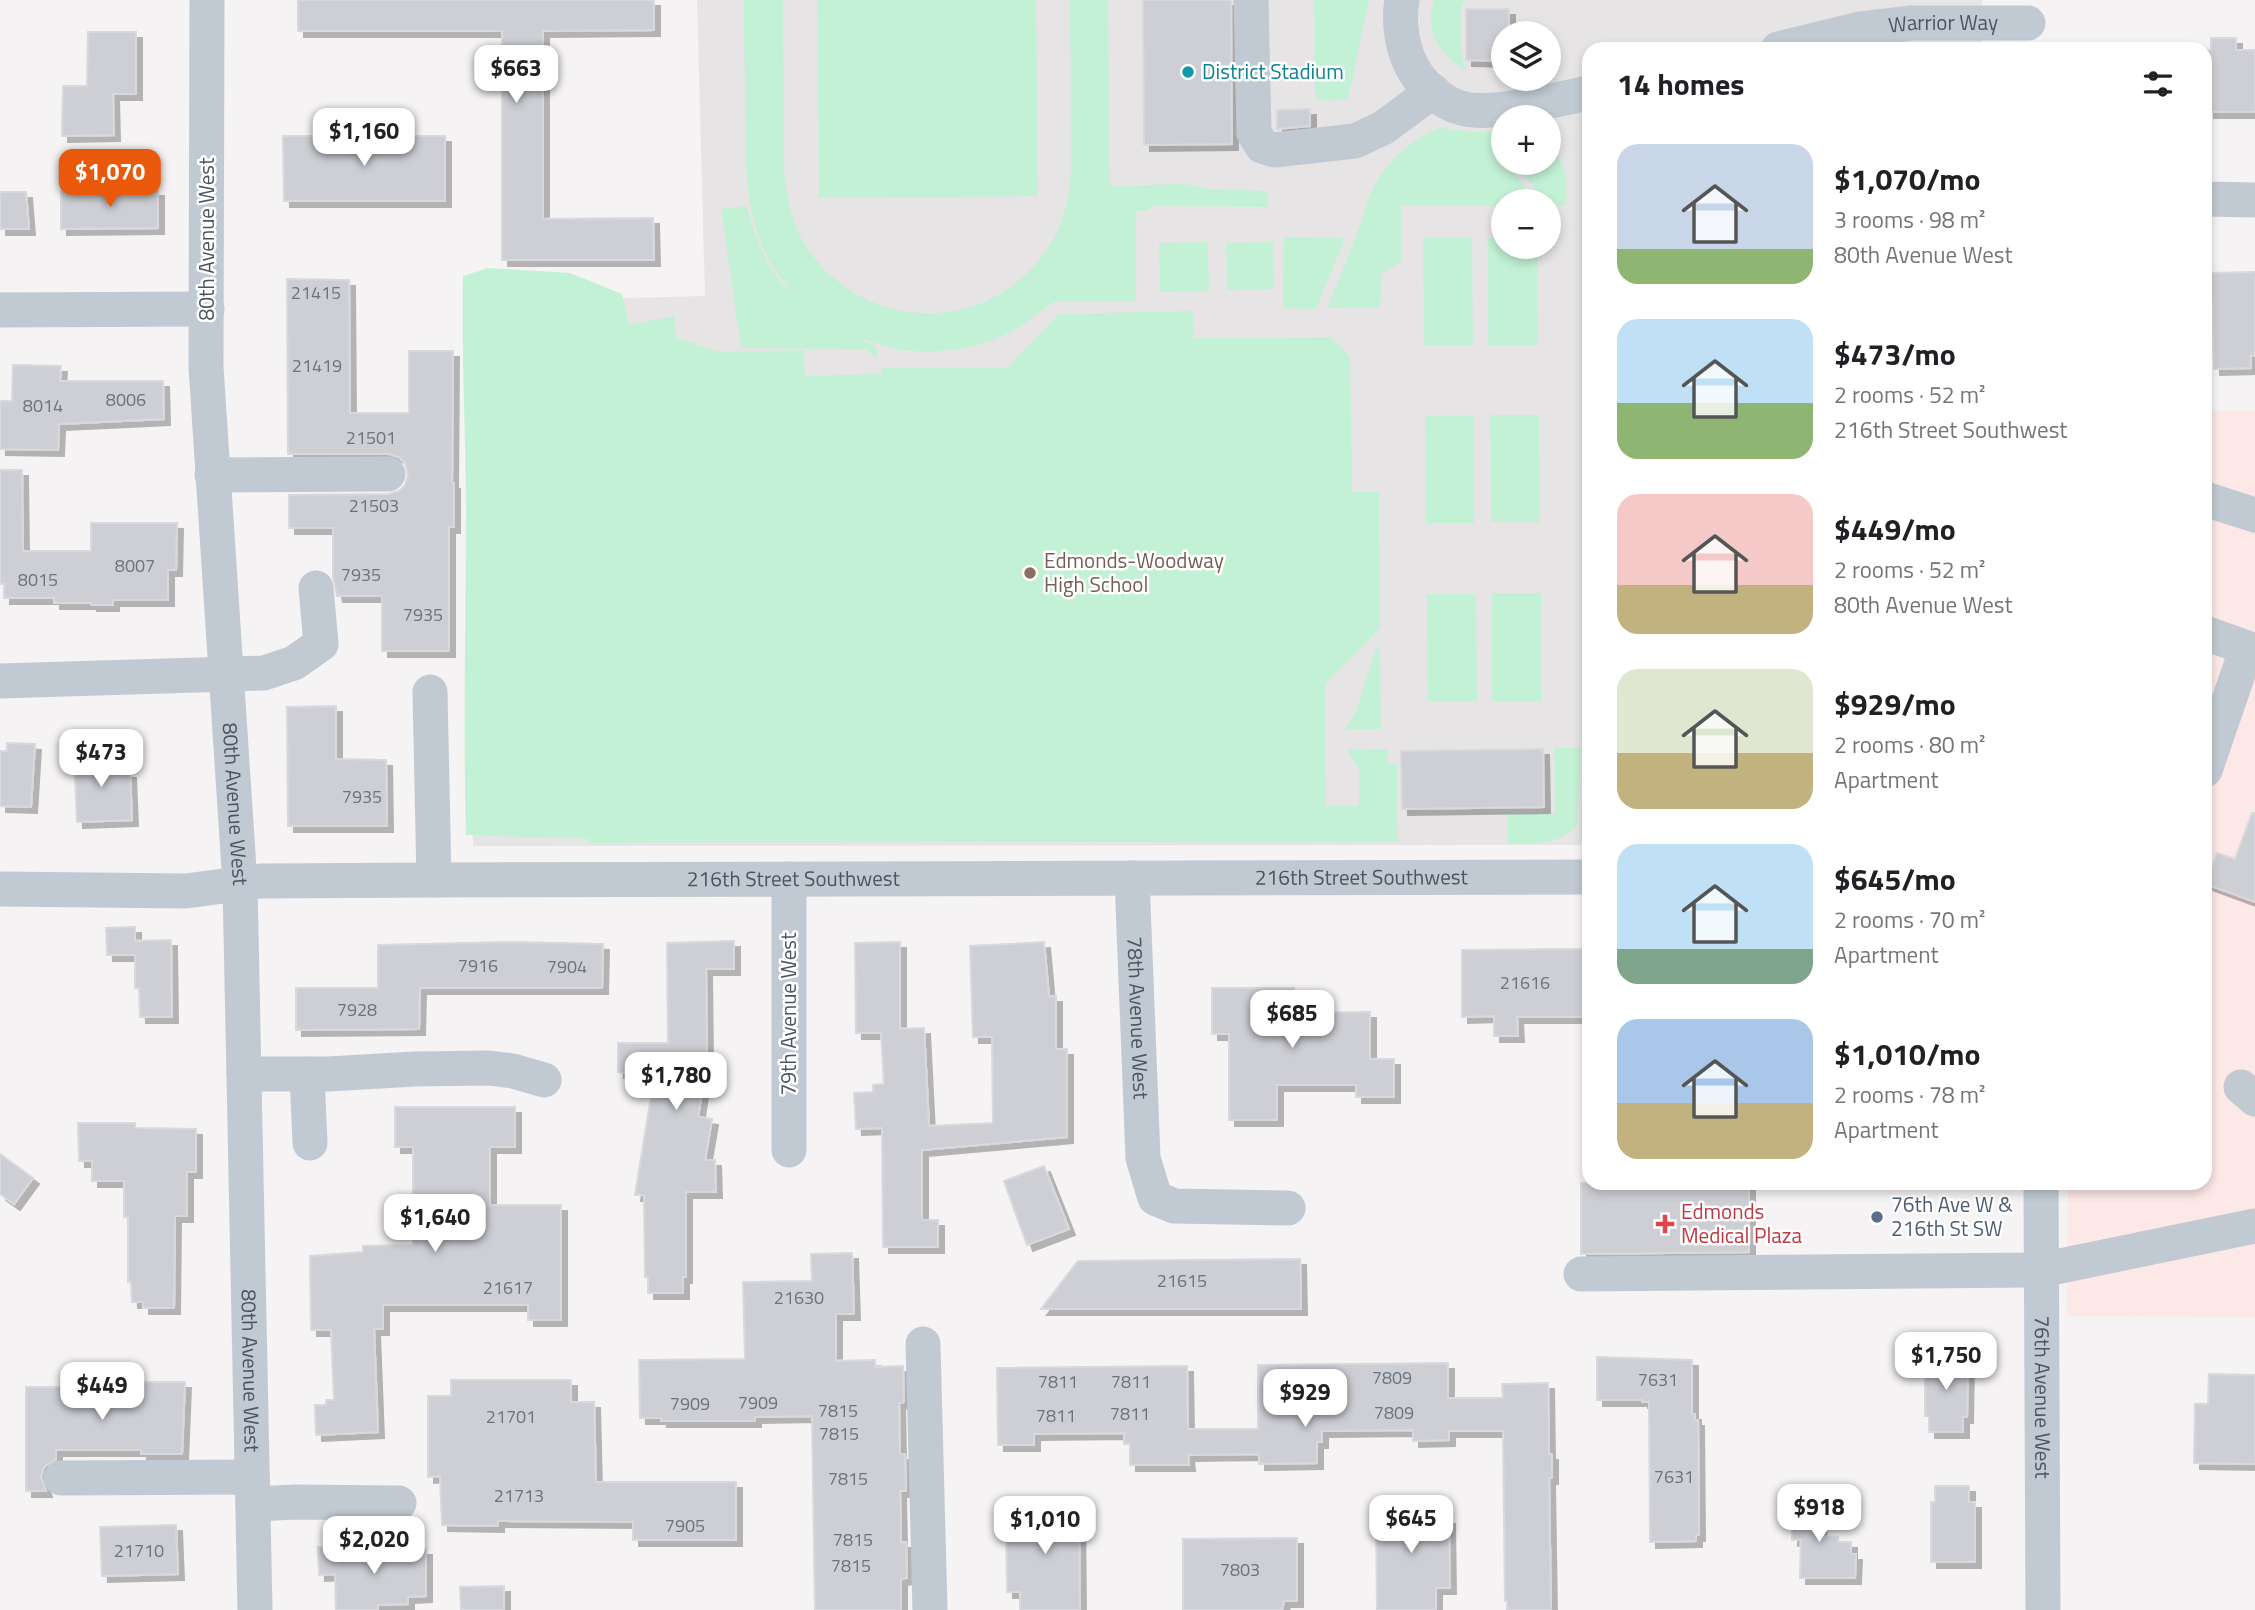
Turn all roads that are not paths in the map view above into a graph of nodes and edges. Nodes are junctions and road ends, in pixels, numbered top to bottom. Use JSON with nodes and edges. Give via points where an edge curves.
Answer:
{"nodes":[{"id":1,"x":207,"y":0,"type":"edge"},
{"id":2,"x":1251,"y":0,"type":"edge"},
{"id":3,"x":1402,"y":0,"type":"edge"},
{"id":4,"x":2028,"y":24,"type":"edge"},
{"id":5,"x":1807,"y":42,"type":"edge"},
{"id":6,"x":1433,"y":91,"type":"junction"},
{"id":7,"x":1582,"y":94,"type":"edge"},
{"id":8,"x":2212,"y":199,"type":"edge"},
{"id":9,"x":2255,"y":200,"type":"edge"},
{"id":10,"x":207,"y":309,"type":"junction"},
{"id":11,"x":0,"y":310,"type":"edge"},
{"id":12,"x":388,"y":474,"type":"dead end"},
{"id":13,"x":212,"y":475,"type":"junction"},
{"id":14,"x":2212,"y":501,"type":"edge"},
{"id":15,"x":2255,"y":515,"type":"edge"},
{"id":16,"x":316,"y":588,"type":"dead end"},
{"id":17,"x":2212,"y":636,"type":"edge"},
{"id":18,"x":227,"y":675,"type":"junction"},
{"id":19,"x":0,"y":681,"type":"edge"},
{"id":20,"x":430,"y":692,"type":"dead end"},
{"id":21,"x":2212,"y":749,"type":"edge"},
{"id":22,"x":1132,"y":877,"type":"junction"},
{"id":23,"x":1582,"y":877,"type":"edge"},
{"id":24,"x":789,"y":878,"type":"junction"},
{"id":25,"x":434,"y":880,"type":"junction"},
{"id":26,"x":240,"y":884,"type":"junction"},
{"id":27,"x":0,"y":889,"type":"edge"},
{"id":28,"x":244,"y":1074,"type":"junction"},
{"id":29,"x":307,"y":1074,"type":"junction"},
{"id":30,"x":544,"y":1080,"type":"dead end"},
{"id":31,"x":310,"y":1143,"type":"dead end"},
{"id":32,"x":789,"y":1150,"type":"dead end"},
{"id":33,"x":2040,"y":1190,"type":"edge"},
{"id":34,"x":1288,"y":1208,"type":"dead end"},
{"id":35,"x":2255,"y":1226,"type":"edge"},
{"id":36,"x":2041,"y":1270,"type":"junction"},
{"id":37,"x":1581,"y":1274,"type":"dead end"},
{"id":38,"x":923,"y":1344,"type":"dead end"},
{"id":39,"x":61,"y":1478,"type":"dead end"},
{"id":40,"x":253,"y":1491,"type":"junction"},
{"id":41,"x":399,"y":1503,"type":"dead end"},
{"id":42,"x":255,"y":1610,"type":"edge"},
{"id":43,"x":930,"y":1610,"type":"edge"},
{"id":44,"x":2043,"y":1610,"type":"edge"}],
"edges":[{"from":1,"to":10,"type":"street","name":"80th Avenue West"},
{"from":2,"to":6,"type":"street","via":[[1254,133],[1262,146],[1274,150],[1355,141],[1383,128]]},
{"from":3,"to":6,"type":"street","via":[[1402,39],[1409,63]]},
{"from":4,"to":5,"type":"street","name":"Warrior Way","via":[[1912,23]]},
{"from":6,"to":7,"type":"street","via":[[1462,108],[1488,109]]},
{"from":8,"to":9,"type":"street"},
{"from":10,"to":11,"type":"street"},
{"from":10,"to":13,"type":"street","name":"80th Avenue West"},
{"from":12,"to":13,"type":"street"},
{"from":13,"to":18,"type":"street","name":"80th Avenue West"},
{"from":14,"to":15,"type":"street"},
{"from":16,"to":18,"type":"street","via":[[321,644],[294,663],[264,673]]},
{"from":17,"to":21,"type":"street","via":[[2247,648]]},
{"from":18,"to":19,"type":"street"},
{"from":18,"to":26,"type":"street","name":"80th Avenue West"},
{"from":20,"to":25,"type":"street"},
{"from":22,"to":23,"type":"street","name":"216th Street Southwest"},
{"from":22,"to":24,"type":"street","name":"216th Street Southwest"},
{"from":22,"to":34,"type":"street","name":"78th Avenue West","via":[[1143,1158],[1155,1198],[1174,1206]]},
{"from":24,"to":25,"type":"street","name":"216th Street Southwest"},
{"from":24,"to":32,"type":"street","name":"79th Avenue West"},
{"from":25,"to":26,"type":"street","name":"216th Street Southwest"},
{"from":26,"to":27,"type":"street","name":"216th Street Southwest","via":[[186,891]]},
{"from":26,"to":28,"type":"street","name":"80th Avenue West"},
{"from":28,"to":29,"type":"street"},
{"from":28,"to":40,"type":"street","name":"80th Avenue West"},
{"from":29,"to":30,"type":"street","via":[[489,1068]]},
{"from":29,"to":31,"type":"street"},
{"from":33,"to":36,"type":"street","name":"76th Avenue West"},
{"from":35,"to":36,"type":"street"},
{"from":36,"to":37,"type":"street"},
{"from":36,"to":44,"type":"street","name":"76th Avenue West"},
{"from":38,"to":43,"type":"street"},
{"from":39,"to":40,"type":"street"},
{"from":40,"to":41,"type":"street","via":[[296,1502]]},
{"from":40,"to":42,"type":"street","name":"80th Avenue West"}]}
